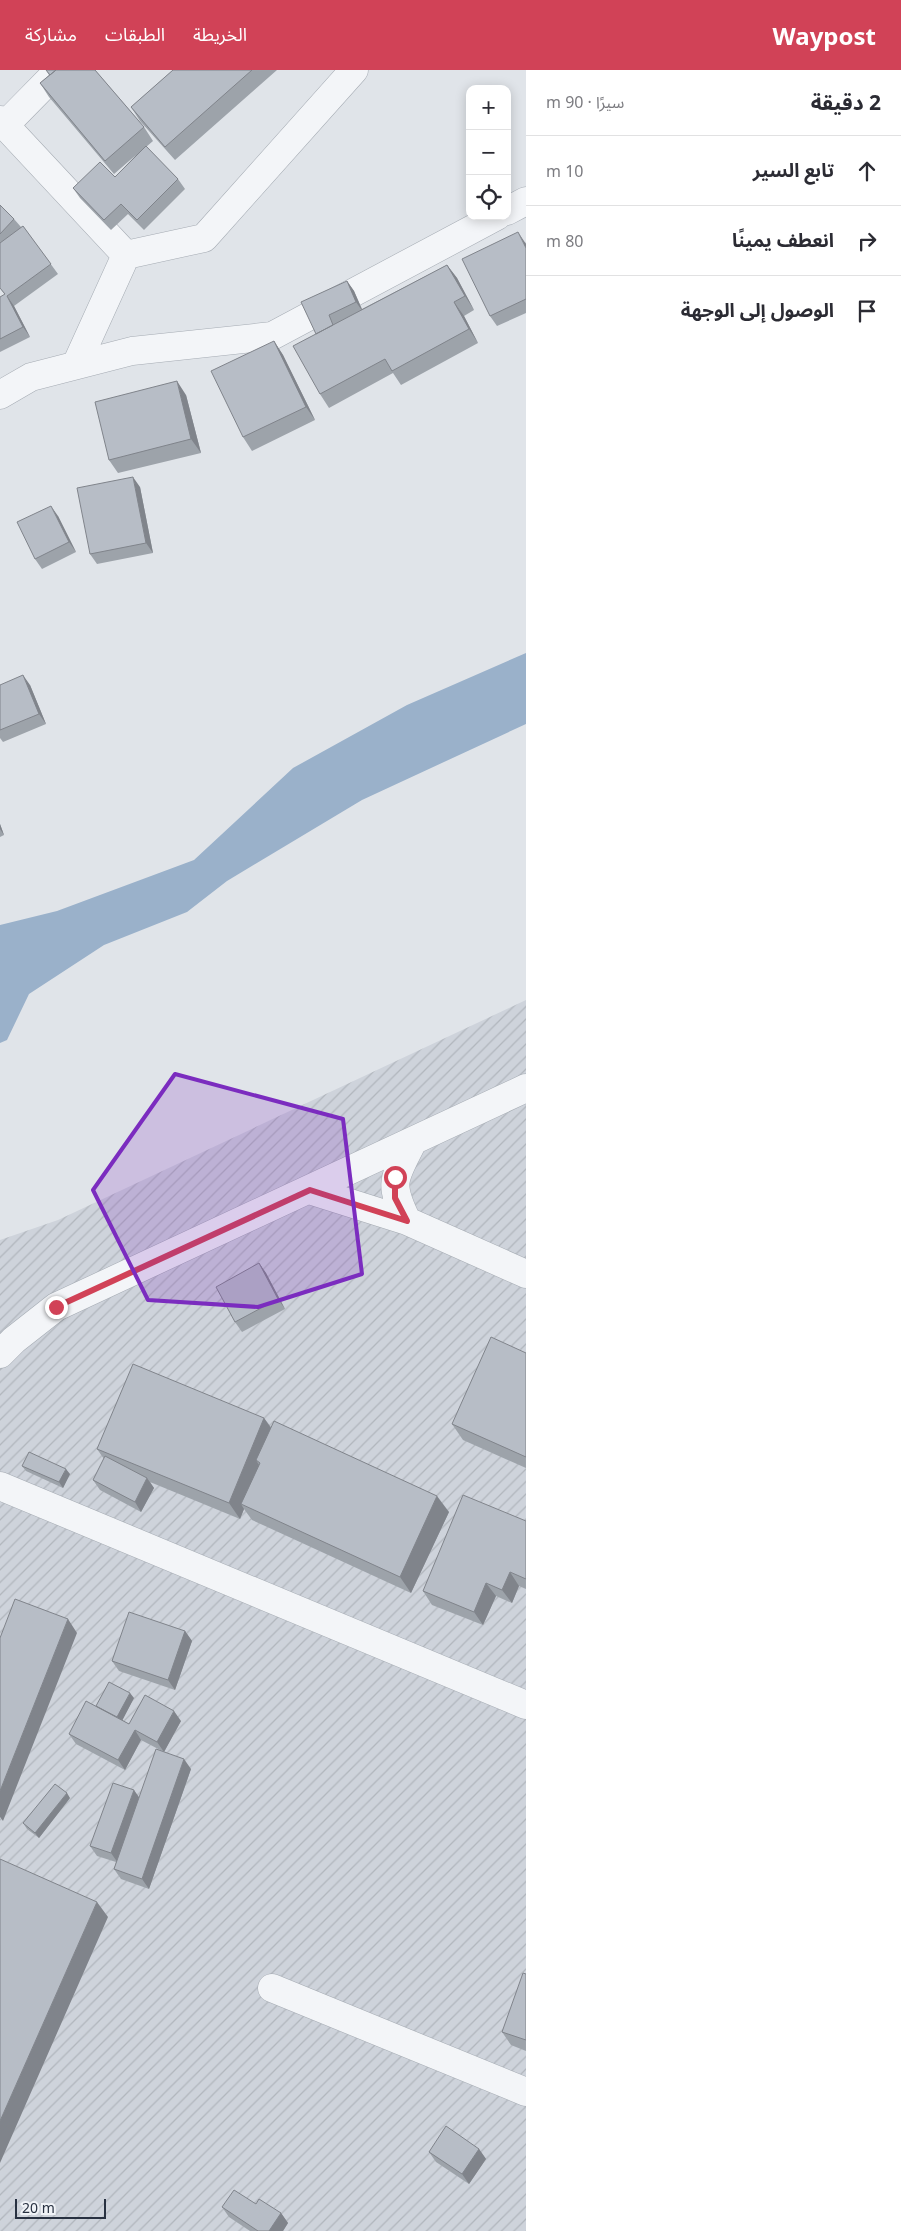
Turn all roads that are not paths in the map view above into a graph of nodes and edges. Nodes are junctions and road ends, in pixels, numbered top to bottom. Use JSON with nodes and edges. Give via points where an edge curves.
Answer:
{"nodes":[{"id":1,"x":59,"y":70,"type":"edge"},
{"id":2,"x":354,"y":70,"type":"edge"},
{"id":3,"x":2,"y":123,"type":"edge"},
{"id":4,"x":526,"y":201,"type":"edge"},
{"id":5,"x":511,"y":209,"type":"edge"},
{"id":6,"x":490,"y":220,"type":"edge"},
{"id":7,"x":126,"y":255,"type":"junction"},
{"id":8,"x":76,"y":365,"type":"junction"},
{"id":9,"x":0,"y":395,"type":"edge"},
{"id":10,"x":526,"y":1088,"type":"edge"},
{"id":11,"x":412,"y":1143,"type":"junction"},
{"id":12,"x":310,"y":1190,"type":"junction"},
{"id":13,"x":407,"y":1221,"type":"junction"},
{"id":14,"x":526,"y":1274,"type":"edge"},
{"id":15,"x":0,"y":1354,"type":"edge"},
{"id":16,"x":0,"y":1486,"type":"edge"},
{"id":17,"x":526,"y":1706,"type":"edge"},
{"id":18,"x":272,"y":1988,"type":"dead end"},
{"id":19,"x":526,"y":2092,"type":"edge"}],
"edges":[{"from":1,"to":3,"type":"street"},
{"from":2,"to":7,"type":"street","via":[[204,238]]},
{"from":3,"to":7,"type":"street"},
{"from":4,"to":5,"type":"street"},
{"from":6,"to":8,"type":"street","via":[[272,336],[132,350]]},
{"from":7,"to":8,"type":"street"},
{"from":8,"to":9,"type":"street","via":[[31,377]]},
{"from":10,"to":11,"type":"street"},
{"from":11,"to":12,"type":"street"},
{"from":11,"to":13,"type":"street","via":[[395,1177],[395,1198]]},
{"from":12,"to":13,"type":"street"},
{"from":12,"to":15,"type":"street","via":[[56,1307]]},
{"from":13,"to":14,"type":"street"},
{"from":16,"to":17,"type":"street"},
{"from":18,"to":19,"type":"street"}]}
